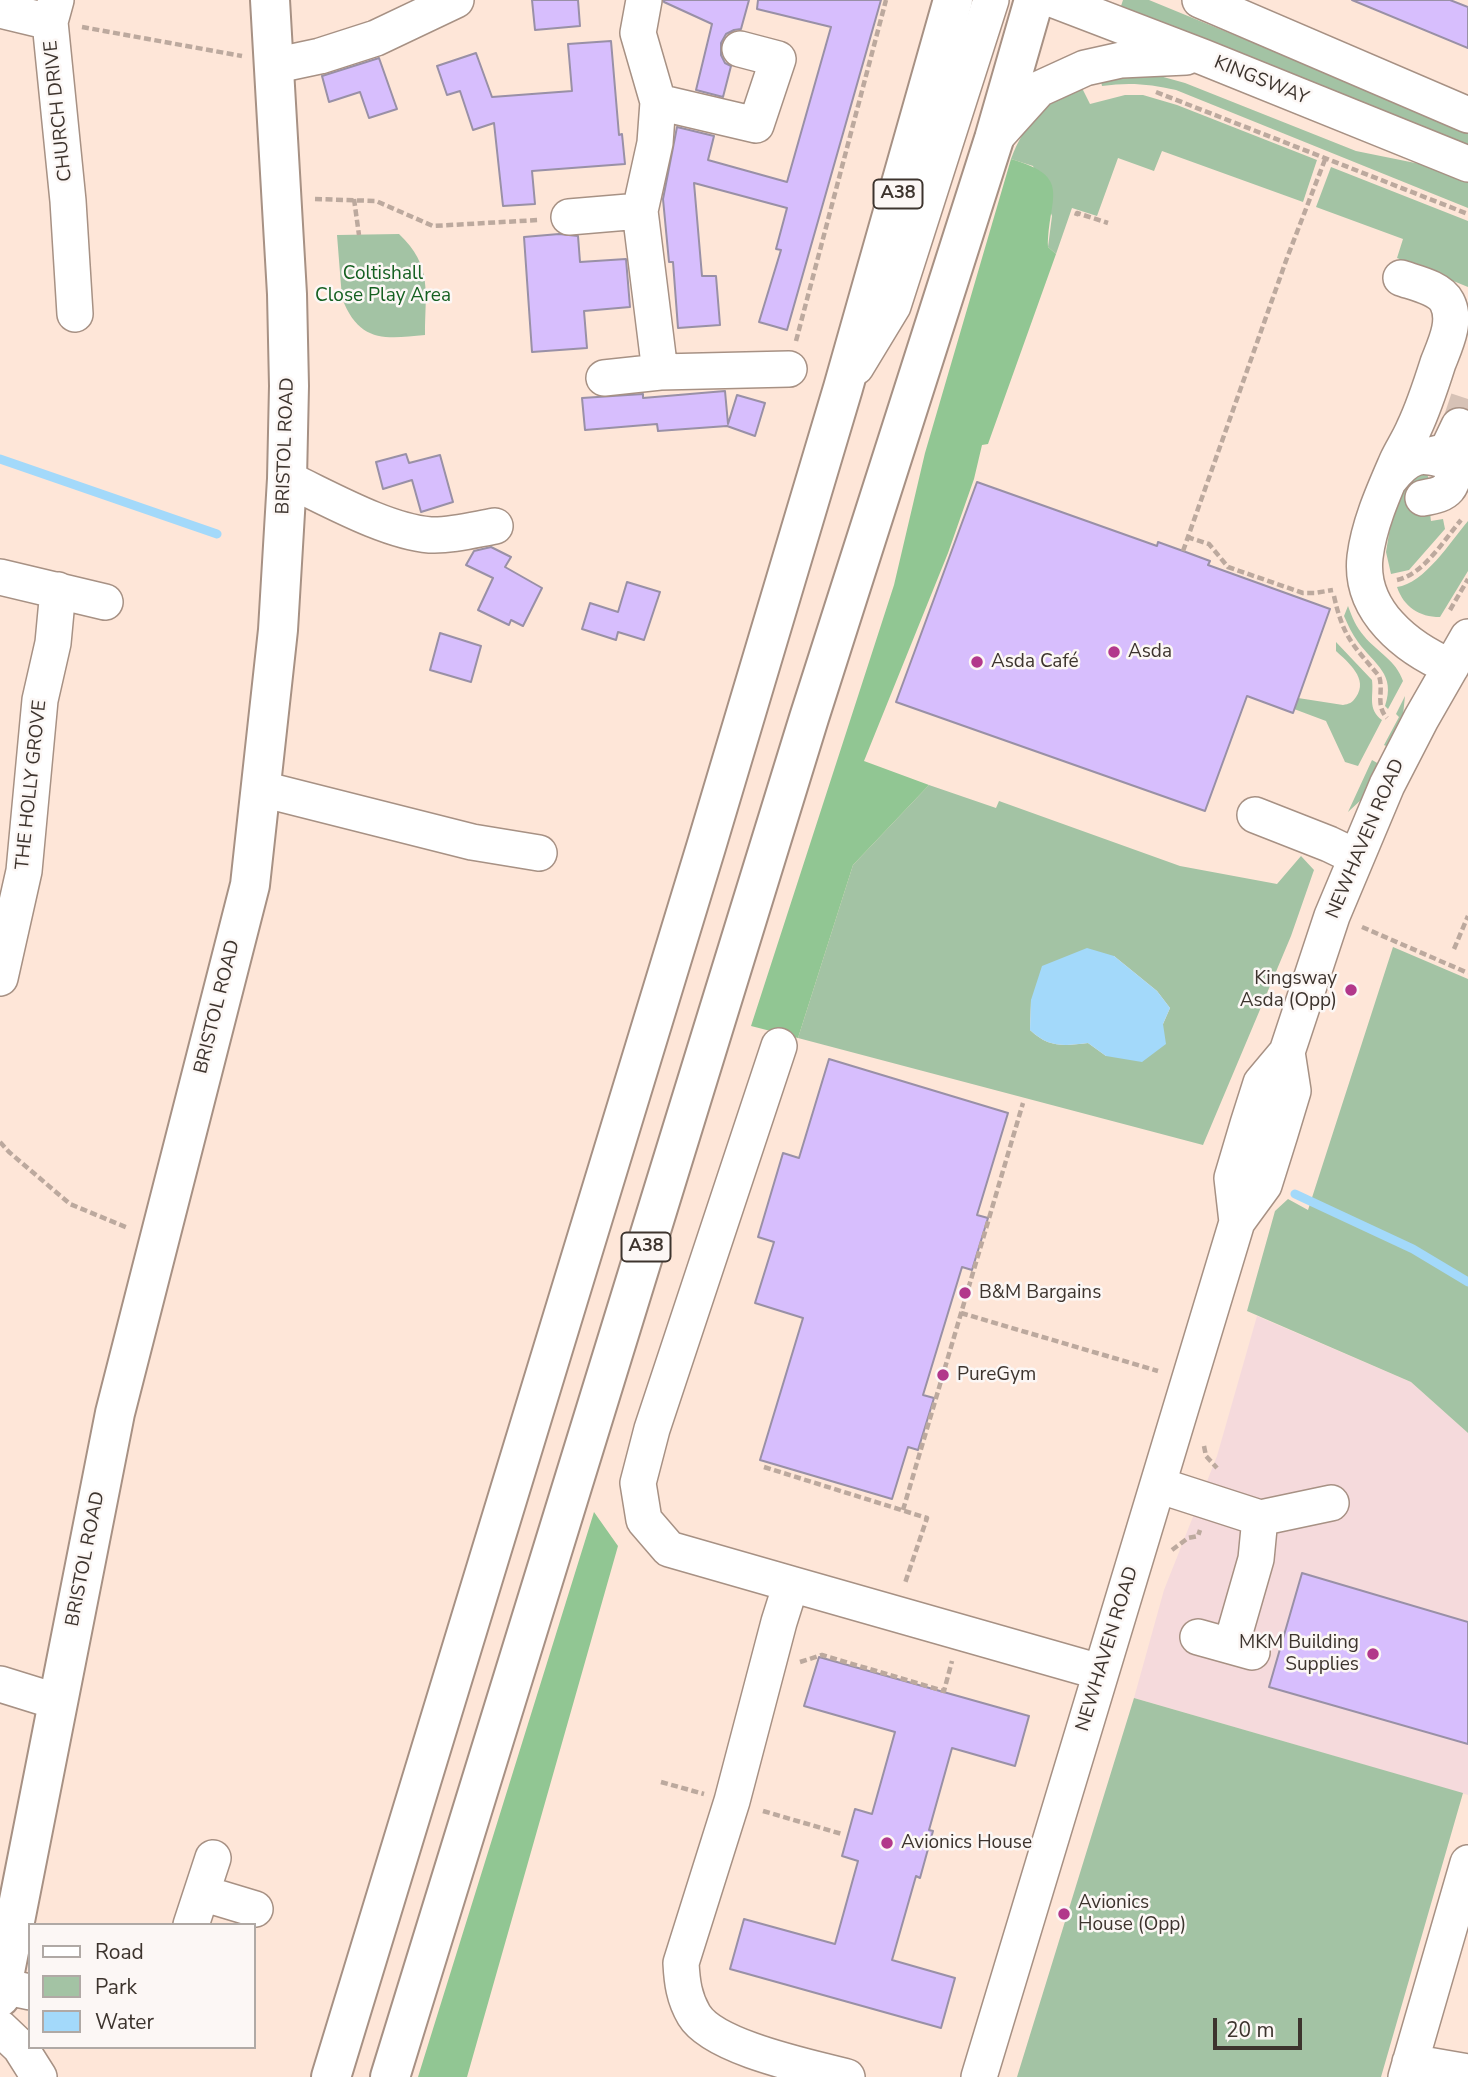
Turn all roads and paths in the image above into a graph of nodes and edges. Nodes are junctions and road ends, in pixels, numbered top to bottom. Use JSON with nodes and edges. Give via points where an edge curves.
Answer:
{"nodes":[{"id":1,"x":270,"y":0,"type":"edge"},
{"id":2,"x":456,"y":0,"type":"edge"},
{"id":3,"x":644,"y":0,"type":"edge"},
{"id":4,"x":886,"y":0,"type":"edge"},
{"id":5,"x":953,"y":0,"type":"edge"},
{"id":6,"x":991,"y":0,"type":"edge"},
{"id":7,"x":1034,"y":0,"type":"edge"},
{"id":8,"x":1054,"y":0,"type":"edge"},
{"id":9,"x":1201,"y":0,"type":"edge"},
{"id":10,"x":0,"y":10,"type":"edge"},
{"id":11,"x":53,"y":11,"type":"edge"},
{"id":12,"x":740,"y":49,"type":"dead end"},
{"id":13,"x":1203,"y":57,"type":"junction"},
{"id":14,"x":260,"y":61,"type":"junction"},
{"id":15,"x":1144,"y":90,"type":"dead end"},
{"id":16,"x":658,"y":102,"type":"junction"},
{"id":17,"x":1468,"y":115,"type":"edge"},
{"id":18,"x":994,"y":139,"type":"junction"},
{"id":19,"x":1326,"y":157,"type":"junction"},
{"id":20,"x":1468,"y":164,"type":"edge"},
{"id":21,"x":354,"y":199,"type":"junction"},
{"id":22,"x":307,"y":200,"type":"dead end"},
{"id":23,"x":640,"y":211,"type":"junction"},
{"id":24,"x":1468,"y":214,"type":"edge"},
{"id":25,"x":1076,"y":216,"type":"dead end"},
{"id":26,"x":569,"y":217,"type":"joint"},
{"id":27,"x":1108,"y":223,"type":"dead end"},
{"id":28,"x":359,"y":235,"type":"dead end"},
{"id":29,"x":1401,"y":278,"type":"dead end"},
{"id":30,"x":75,"y":314,"type":"dead end"},
{"id":31,"x":1458,"y":321,"type":"edge"},
{"id":32,"x":789,"y":369,"type":"joint"},
{"id":33,"x":660,"y":372,"type":"junction"},
{"id":34,"x":604,"y":378,"type":"dead end"},
{"id":35,"x":843,"y":388,"type":"junction"},
{"id":36,"x":1456,"y":452,"type":"edge"},
{"id":37,"x":1389,"y":479,"type":"junction"},
{"id":38,"x":286,"y":480,"type":"junction"},
{"id":39,"x":1423,"y":498,"type":"dead end"},
{"id":40,"x":1468,"y":511,"type":"edge"},
{"id":41,"x":495,"y":526,"type":"dead end"},
{"id":42,"x":1188,"y":537,"type":"junction"},
{"id":43,"x":1183,"y":551,"type":"dead end"},
{"id":44,"x":0,"y":577,"type":"edge"},
{"id":45,"x":1368,"y":584,"type":"junction"},
{"id":46,"x":58,"y":590,"type":"junction"},
{"id":47,"x":1332,"y":590,"type":"junction"},
{"id":48,"x":105,"y":602,"type":"dead end"},
{"id":49,"x":1468,"y":637,"type":"edge"},
{"id":50,"x":1451,"y":667,"type":"junction"},
{"id":51,"x":1388,"y":718,"type":"dead end"},
{"id":52,"x":261,"y":789,"type":"junction"},
{"id":53,"x":1255,"y":815,"type":"dead end"},
{"id":54,"x":539,"y":853,"type":"dead end"},
{"id":55,"x":1356,"y":857,"type":"junction"},
{"id":56,"x":1332,"y":916,"type":"junction"},
{"id":57,"x":1468,"y":916,"type":"edge"},
{"id":58,"x":1454,"y":949,"type":"dead end"},
{"id":59,"x":1468,"y":973,"type":"edge"},
{"id":60,"x":0,"y":978,"type":"edge"},
{"id":61,"x":779,"y":1046,"type":"dead end"},
{"id":62,"x":1023,"y":1103,"type":"dead end"},
{"id":63,"x":0,"y":1142,"type":"edge"},
{"id":64,"x":159,"y":1240,"type":"junction"},
{"id":65,"x":961,"y":1313,"type":"junction"},
{"id":66,"x":1158,"y":1371,"type":"dead end"},
{"id":67,"x":764,"y":1467,"type":"dead end"},
{"id":68,"x":1158,"y":1485,"type":"junction"},
{"id":69,"x":1331,"y":1503,"type":"dead end"},
{"id":70,"x":903,"y":1510,"type":"junction"},
{"id":71,"x":1260,"y":1518,"type":"junction"},
{"id":72,"x":791,"y":1584,"type":"junction"},
{"id":73,"x":895,"y":1612,"type":"junction"},
{"id":74,"x":960,"y":1631,"type":"junction"},
{"id":75,"x":1228,"y":1645,"type":"dead end"},
{"id":76,"x":766,"y":1672,"type":"junction"},
{"id":77,"x":1100,"y":1672,"type":"junction"},
{"id":78,"x":0,"y":1684,"type":"edge"},
{"id":79,"x":58,"y":1702,"type":"junction"},
{"id":80,"x":661,"y":1783,"type":"dead end"},
{"id":81,"x":706,"y":1794,"type":"dead end"},
{"id":82,"x":752,"y":1808,"type":"dead end"},
{"id":83,"x":842,"y":1834,"type":"dead end"},
{"id":84,"x":213,"y":1858,"type":"dead end"},
{"id":85,"x":1468,"y":1863,"type":"edge"},
{"id":86,"x":197,"y":1909,"type":"edge"},
{"id":87,"x":255,"y":1909,"type":"dead end"},
{"id":88,"x":11,"y":1992,"type":"edge"},
{"id":89,"x":0,"y":2028,"type":"edge"},
{"id":90,"x":1408,"y":2069,"type":"edge"},
{"id":91,"x":1468,"y":2072,"type":"edge"},
{"id":92,"x":39,"y":2077,"type":"edge"},
{"id":93,"x":331,"y":2077,"type":"edge"},
{"id":94,"x":390,"y":2077,"type":"edge"},
{"id":95,"x":847,"y":2077,"type":"edge"},
{"id":96,"x":979,"y":2077,"type":"edge"}],
"edges":[{"from":1,"to":14,"type":"main road","name":"BRISTOL ROAD"},
{"from":2,"to":14,"type":"street","via":[[376,38],[320,56]]},
{"from":3,"to":16,"type":"street","via":[[638,33]]},
{"from":4,"to":32,"type":"path"},
{"from":5,"to":35,"type":"main road","number":"A38"},
{"from":6,"to":35,"type":"street","via":[[893,306]]},
{"from":7,"to":18,"type":"main road","number":"A38"},
{"from":8,"to":13,"type":"street","name":"KINGSWAY"},
{"from":9,"to":17,"type":"street"},
{"from":10,"to":11,"type":"street","name":"CHURCH DRIVE"},
{"from":11,"to":14,"type":"path"},
{"from":11,"to":30,"type":"street","name":"CHURCH DRIVE"},
{"from":12,"to":16,"type":"street","via":[[778,59],[756,125]]},
{"from":13,"to":18,"type":"street","via":[[1121,60],[1085,68],[1039,89]]},
{"from":13,"to":20,"type":"street","name":"KINGSWAY"},
{"from":14,"to":38,"type":"main road","name":"BRISTOL ROAD","via":[[287,294]]},
{"from":15,"to":19,"type":"path"},
{"from":16,"to":23,"type":"street","via":[[655,143]]},
{"from":18,"to":94,"type":"main road","number":"A38","via":[[809,718]]},
{"from":19,"to":24,"type":"path"},
{"from":19,"to":42,"type":"path"},
{"from":21,"to":22,"type":"path"},
{"from":21,"to":26,"type":"path","via":[[383,203],[423,223],[444,227]]},
{"from":21,"to":28,"type":"path"},
{"from":23,"to":26,"type":"street"},
{"from":23,"to":33,"type":"street"},
{"from":25,"to":27,"type":"path"},
{"from":29,"to":31,"type":"street","via":[[1440,293]]},
{"from":31,"to":37,"type":"street"},
{"from":32,"to":33,"type":"street"},
{"from":33,"to":34,"type":"street"},
{"from":35,"to":93,"type":"main road","number":"A38"},
{"from":36,"to":37,"type":"street","via":[[1420,456]]},
{"from":36,"to":39,"type":"street","via":[[1451,485],[1437,496]]},
{"from":37,"to":45,"type":"street","via":[[1369,537]]},
{"from":38,"to":41,"type":"street","via":[[390,527],[457,534]]},
{"from":38,"to":52,"type":"main road","name":"BRISTOL ROAD","via":[[278,630]]},
{"from":40,"to":45,"type":"path","via":[[1412,575]]},
{"from":42,"to":43,"type":"path"},
{"from":42,"to":47,"type":"path","via":[[1209,544],[1228,567],[1303,593]]},
{"from":44,"to":46,"type":"street"},
{"from":45,"to":47,"type":"path"},
{"from":45,"to":50,"type":"street","via":[[1375,605],[1405,641]]},
{"from":46,"to":48,"type":"street"},
{"from":46,"to":60,"type":"street","name":"THE HOLLY GROVE","via":[[53,643],[40,700],[24,871]]},
{"from":47,"to":51,"type":"path","via":[[1346,635],[1379,676],[1380,706]]},
{"from":49,"to":50,"type":"street","name":"NEWHAVEN ROAD"},
{"from":50,"to":55,"type":"street","name":"NEWHAVEN ROAD","via":[[1387,785]]},
{"from":52,"to":54,"type":"street","via":[[472,842]]},
{"from":52,"to":64,"type":"main road","name":"BRISTOL ROAD","via":[[250,885]]},
{"from":53,"to":55,"type":"street"},
{"from":55,"to":56,"type":"street","name":"NEWHAVEN ROAD"},
{"from":56,"to":59,"type":"path"},
{"from":56,"to":68,"type":"street","name":"NEWHAVEN ROAD","via":[[1287,1052],[1261,1083],[1248,1124],[1233,1178],[1237,1222]]},
{"from":57,"to":58,"type":"path"},
{"from":61,"to":72,"type":"street","via":[[638,1483],[644,1520],[669,1549]]},
{"from":62,"to":65,"type":"path"},
{"from":63,"to":64,"type":"path","via":[[70,1204]]},
{"from":64,"to":79,"type":"main road","name":"BRISTOL ROAD","via":[[115,1413]]},
{"from":65,"to":66,"type":"path"},
{"from":65,"to":70,"type":"path"},
{"from":67,"to":70,"type":"path"},
{"from":68,"to":71,"type":"street"},
{"from":68,"to":77,"type":"street","name":"NEWHAVEN ROAD"},
{"from":69,"to":71,"type":"street"},
{"from":70,"to":73,"type":"path","via":[[927,1518]]},
{"from":71,"to":75,"type":"street","via":[[1255,1559]]},
{"from":72,"to":73,"type":"street"},
{"from":72,"to":76,"type":"street"},
{"from":73,"to":74,"type":"street"},
{"from":74,"to":76,"type":"path","via":[[944,1691],[822,1655]]},
{"from":74,"to":77,"type":"street"},
{"from":76,"to":95,"type":"street","via":[[732,1801],[681,1963],[682,1990],[695,2016],[713,2034],[774,2058]]},
{"from":77,"to":96,"type":"street","name":"NEWHAVEN ROAD"},
{"from":78,"to":79,"type":"street"},
{"from":79,"to":88,"type":"main road","name":"BRISTOL ROAD"},
{"from":80,"to":81,"type":"path"},
{"from":82,"to":83,"type":"path"},
{"from":84,"to":86,"type":"street"},
{"from":85,"to":90,"type":"street"},
{"from":86,"to":87,"type":"street"},
{"from":89,"to":92,"type":"street","via":[[20,2047]]},
{"from":90,"to":91,"type":"street"}]}
